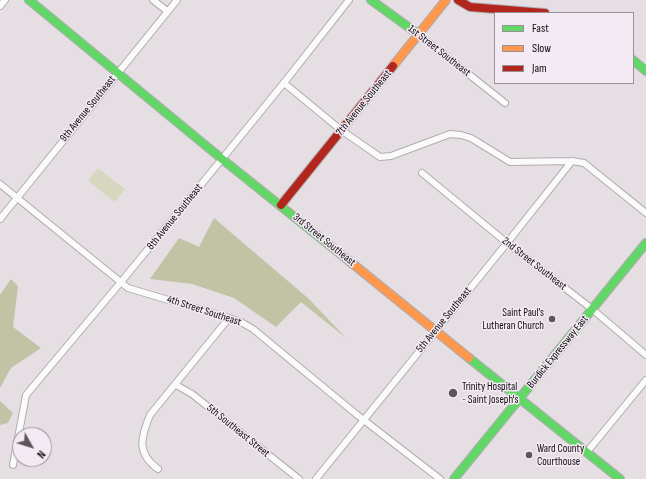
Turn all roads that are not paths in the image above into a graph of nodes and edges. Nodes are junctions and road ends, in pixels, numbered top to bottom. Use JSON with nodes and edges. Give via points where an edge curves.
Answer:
{"nodes":[{"id":1,"x":5,"y":0,"type":"edge"},
{"id":2,"x":29,"y":0,"type":"edge"},
{"id":3,"x":153,"y":0,"type":"edge"},
{"id":4,"x":176,"y":0,"type":"edge"},
{"id":5,"x":349,"y":0,"type":"edge"},
{"id":6,"x":371,"y":0,"type":"edge"},
{"id":7,"x":446,"y":0,"type":"edge"},
{"id":8,"x":458,"y":0,"type":"edge"},
{"id":9,"x":0,"y":6,"type":"edge"},
{"id":10,"x":167,"y":11,"type":"junction"},
{"id":11,"x":530,"y":12,"type":"edge"},
{"id":12,"x":418,"y":34,"type":"junction"},
{"id":13,"x":634,"y":61,"type":"edge"},
{"id":14,"x":646,"y":71,"type":"edge"},
{"id":15,"x":117,"y":72,"type":"junction"},
{"id":16,"x":284,"y":83,"type":"junction"},
{"id":17,"x":505,"y":103,"type":"dead end"},
{"id":18,"x":342,"y":130,"type":"junction"},
{"id":19,"x":222,"y":159,"type":"junction"},
{"id":20,"x":572,"y":161,"type":"junction"},
{"id":21,"x":422,"y":174,"type":"dead end"},
{"id":22,"x":0,"y":184,"type":"edge"},
{"id":23,"x":18,"y":198,"type":"junction"},
{"id":24,"x":281,"y":205,"type":"junction"},
{"id":25,"x":646,"y":213,"type":"edge"},
{"id":26,"x":0,"y":219,"type":"edge"},
{"id":27,"x":507,"y":243,"type":"junction"},
{"id":28,"x":646,"y":243,"type":"edge"},
{"id":29,"x":121,"y":282,"type":"junction"},
{"id":30,"x":592,"y":310,"type":"junction"},
{"id":31,"x":229,"y":318,"type":"junction"},
{"id":32,"x":436,"y":330,"type":"junction"},
{"id":33,"x":646,"y":355,"type":"edge"},
{"id":34,"x":646,"y":380,"type":"edge"},
{"id":35,"x":176,"y":385,"type":"junction"},
{"id":36,"x":520,"y":399,"type":"junction"},
{"id":37,"x":364,"y":420,"type":"junction"},
{"id":38,"x":20,"y":427,"type":"edge"},
{"id":39,"x":587,"y":452,"type":"junction"},
{"id":40,"x":158,"y":469,"type":"dead end"},
{"id":41,"x":298,"y":479,"type":"edge"},
{"id":42,"x":316,"y":479,"type":"edge"},
{"id":43,"x":440,"y":479,"type":"edge"},
{"id":44,"x":454,"y":479,"type":"edge"},
{"id":45,"x":620,"y":479,"type":"edge"}],
"edges":[{"from":1,"to":9,"type":"street"},
{"from":2,"to":15,"type":"street","name":"3rd Street Southeast"},
{"from":3,"to":10,"type":"street"},
{"from":4,"to":10,"type":"street","name":"9th Avenue Southeast"},
{"from":5,"to":16,"type":"street","name":"8th Avenue Southeast"},
{"from":6,"to":12,"type":"street","name":"1st Street Southeast"},
{"from":7,"to":12,"type":"street","name":"7th Avenue Southeast"},
{"from":8,"to":11,"type":"street","via":[[470,8]]},
{"from":10,"to":15,"type":"street","name":"9th Avenue Southeast"},
{"from":12,"to":17,"type":"street","name":"1st Street Southeast"},
{"from":12,"to":18,"type":"street","name":"7th Avenue Southeast"},
{"from":13,"to":14,"type":"street"},
{"from":15,"to":19,"type":"street","name":"3rd Street Southeast"},
{"from":15,"to":23,"type":"street","name":"9th Avenue Southeast"},
{"from":16,"to":18,"type":"street"},
{"from":16,"to":19,"type":"street","name":"8th Avenue Southeast"},
{"from":18,"to":20,"type":"street","via":[[380,157],[391,156],[450,134],[471,138],[510,162]]},
{"from":18,"to":24,"type":"street","name":"7th Avenue Southeast"},
{"from":19,"to":24,"type":"street","name":"3rd Street Southeast"},
{"from":19,"to":29,"type":"street","name":"8th Avenue Southeast"},
{"from":20,"to":25,"type":"street","via":[[584,163]]},
{"from":20,"to":27,"type":"street","name":"5th Avenue Southeast"},
{"from":21,"to":27,"type":"street","name":"2nd Street Southeast"},
{"from":22,"to":23,"type":"street","name":"4th Street Southeast"},
{"from":23,"to":26,"type":"street","name":"9th Avenue Southeast"},
{"from":23,"to":29,"type":"street","name":"4th Street Southeast"},
{"from":24,"to":32,"type":"street","name":"3rd Street Southeast"},
{"from":27,"to":30,"type":"street","name":"2nd Street Southeast"},
{"from":27,"to":32,"type":"street","name":"5th Avenue Southeast"},
{"from":28,"to":30,"type":"street","name":"Burdick Expressway East"},
{"from":29,"to":31,"type":"street","name":"4th Street Southeast","via":[[128,288]]},
{"from":29,"to":38,"type":"street","name":"8th Avenue Southeast","via":[[26,395]]},
{"from":30,"to":33,"type":"street","name":"2nd Street Southeast"},
{"from":30,"to":36,"type":"street","name":"Burdick Expressway East"},
{"from":31,"to":35,"type":"street"},
{"from":31,"to":37,"type":"street","name":"4th Street Southeast","via":[[253,329]]},
{"from":32,"to":36,"type":"street","name":"3rd Street Southeast"},
{"from":32,"to":37,"type":"street","name":"5th Avenue Southeast"},
{"from":34,"to":39,"type":"street"},
{"from":35,"to":40,"type":"street","via":[[150,415],[142,434],[143,452],[150,463]]},
{"from":35,"to":41,"type":"street","name":"5th Southeast Street","via":[[192,394]]},
{"from":36,"to":39,"type":"street","name":"3rd Street Southeast"},
{"from":36,"to":44,"type":"street","name":"Burdick Expressway East"},
{"from":37,"to":42,"type":"street","name":"5th Avenue Southeast"},
{"from":37,"to":43,"type":"street","name":"4th Street Southeast"},
{"from":39,"to":45,"type":"street","name":"3rd Street Southeast"}]}
